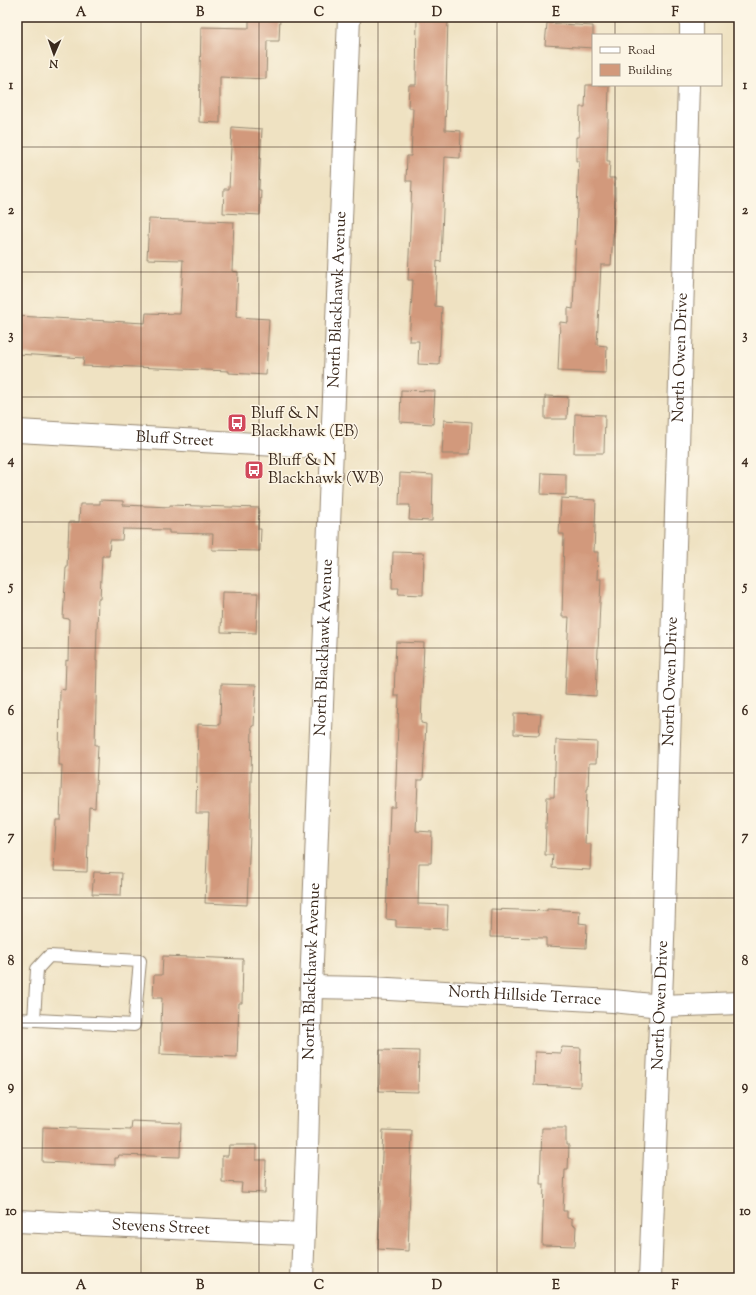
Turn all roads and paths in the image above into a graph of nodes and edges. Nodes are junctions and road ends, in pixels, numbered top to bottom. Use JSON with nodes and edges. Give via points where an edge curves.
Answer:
{"nodes":[{"id":1,"x":349,"y":17,"type":"edge"},
{"id":2,"x":691,"y":17,"type":"edge"},
{"id":3,"x":691,"y":34,"type":"edge"},
{"id":4,"x":689,"y":86,"type":"edge"},
{"id":5,"x":17,"y":431,"type":"edge"},
{"id":6,"x":332,"y":448,"type":"junction"},
{"id":7,"x":311,"y":987,"type":"junction"},
{"id":8,"x":739,"y":1003,"type":"edge"},
{"id":9,"x":661,"y":1006,"type":"junction"},
{"id":10,"x":17,"y":1018,"type":"edge"},
{"id":11,"x":34,"y":1020,"type":"junction"},
{"id":12,"x":17,"y":1221,"type":"edge"},
{"id":13,"x":304,"y":1234,"type":"junction"},
{"id":14,"x":302,"y":1278,"type":"edge"},
{"id":15,"x":650,"y":1278,"type":"edge"}],
"edges":[{"from":1,"to":6,"type":"street","name":"North Blackhawk Avenue"},
{"from":2,"to":3,"type":"street"},
{"from":4,"to":9,"type":"street","name":"North Owen Drive"},
{"from":5,"to":6,"type":"street","name":"Bluff Street"},
{"from":6,"to":7,"type":"street","name":"North Blackhawk Avenue"},
{"from":7,"to":9,"type":"street","name":"North Hillside Terrace","via":[[386,988]]},
{"from":7,"to":13,"type":"street","name":"North Blackhawk Avenue"},
{"from":8,"to":9,"type":"street","name":"North Hillside Terrace"},
{"from":9,"to":15,"type":"street","name":"North Owen Drive"},
{"from":10,"to":11,"type":"lane"},
{"from":11,"to":11,"type":"lane","via":[[134,1025],[140,961],[50,956],[37,969]]},
{"from":12,"to":13,"type":"street","name":"Stevens Street"},
{"from":13,"to":14,"type":"street","name":"North Blackhawk Avenue"}]}
